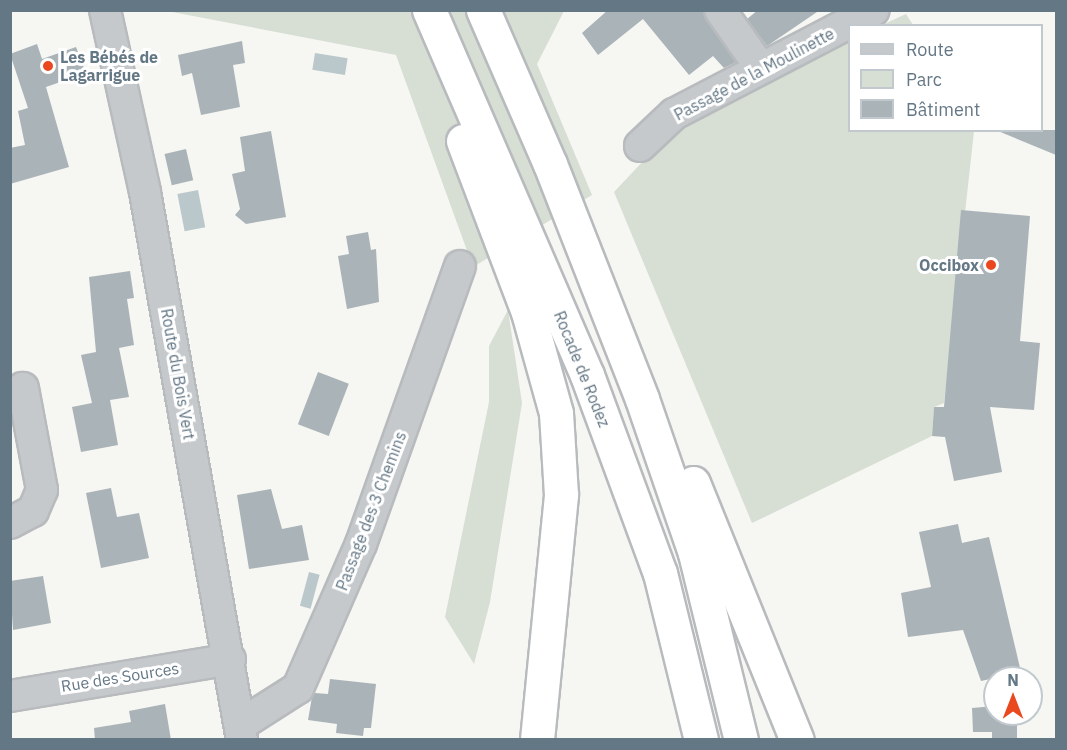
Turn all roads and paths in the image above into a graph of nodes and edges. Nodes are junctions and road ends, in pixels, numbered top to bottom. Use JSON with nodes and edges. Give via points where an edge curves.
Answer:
{"nodes":[{"id":1,"x":105,"y":10,"type":"edge"},
{"id":2,"x":420,"y":10,"type":"edge"},
{"id":3,"x":429,"y":10,"type":"edge"},
{"id":4,"x":483,"y":10,"type":"edge"},
{"id":5,"x":874,"y":10,"type":"edge"},
{"id":6,"x":728,"y":13,"type":"edge"},
{"id":7,"x":760,"y":67,"type":"junction"},
{"id":8,"x":640,"y":146,"type":"dead end"},
{"id":9,"x":550,"y":164,"type":"junction"},
{"id":10,"x":460,"y":266,"type":"dead end"},
{"id":11,"x":23,"y":388,"type":"dead end"},
{"id":12,"x":10,"y":523,"type":"edge"},
{"id":13,"x":230,"y":659,"type":"junction"},
{"id":14,"x":10,"y":696,"type":"edge"},
{"id":15,"x":241,"y":732,"type":"edge"},
{"id":16,"x":537,"y":740,"type":"edge"},
{"id":17,"x":701,"y":740,"type":"edge"},
{"id":18,"x":741,"y":740,"type":"edge"},
{"id":19,"x":797,"y":740,"type":"edge"}],
"edges":[{"from":1,"to":13,"type":"street","name":"Route du Bois Vert","via":[[145,192]]},
{"from":2,"to":16,"type":"highway","via":[[528,312],[556,413],[561,495]]},
{"from":3,"to":17,"type":"highway","name":"Rocade de Rodez","via":[[595,397],[660,573]]},
{"from":4,"to":9,"type":"highway"},
{"from":5,"to":7,"type":"street","name":"Passage de la Moulinette"},
{"from":6,"to":7,"type":"street"},
{"from":7,"to":8,"type":"street","name":"Passage de la Moulinette","via":[[674,114]]},
{"from":9,"to":18,"type":"highway","via":[[642,399],[695,553]]},
{"from":9,"to":19,"type":"highway","via":[[676,443]]},
{"from":10,"to":15,"type":"street","name":"Passage des 3 Chemins","via":[[362,544],[298,688]]},
{"from":11,"to":12,"type":"street","via":[[42,490],[33,511]]},
{"from":13,"to":14,"type":"street","name":"Rue des Sources"},
{"from":13,"to":15,"type":"street","name":"Route du Bois Vert"}]}
